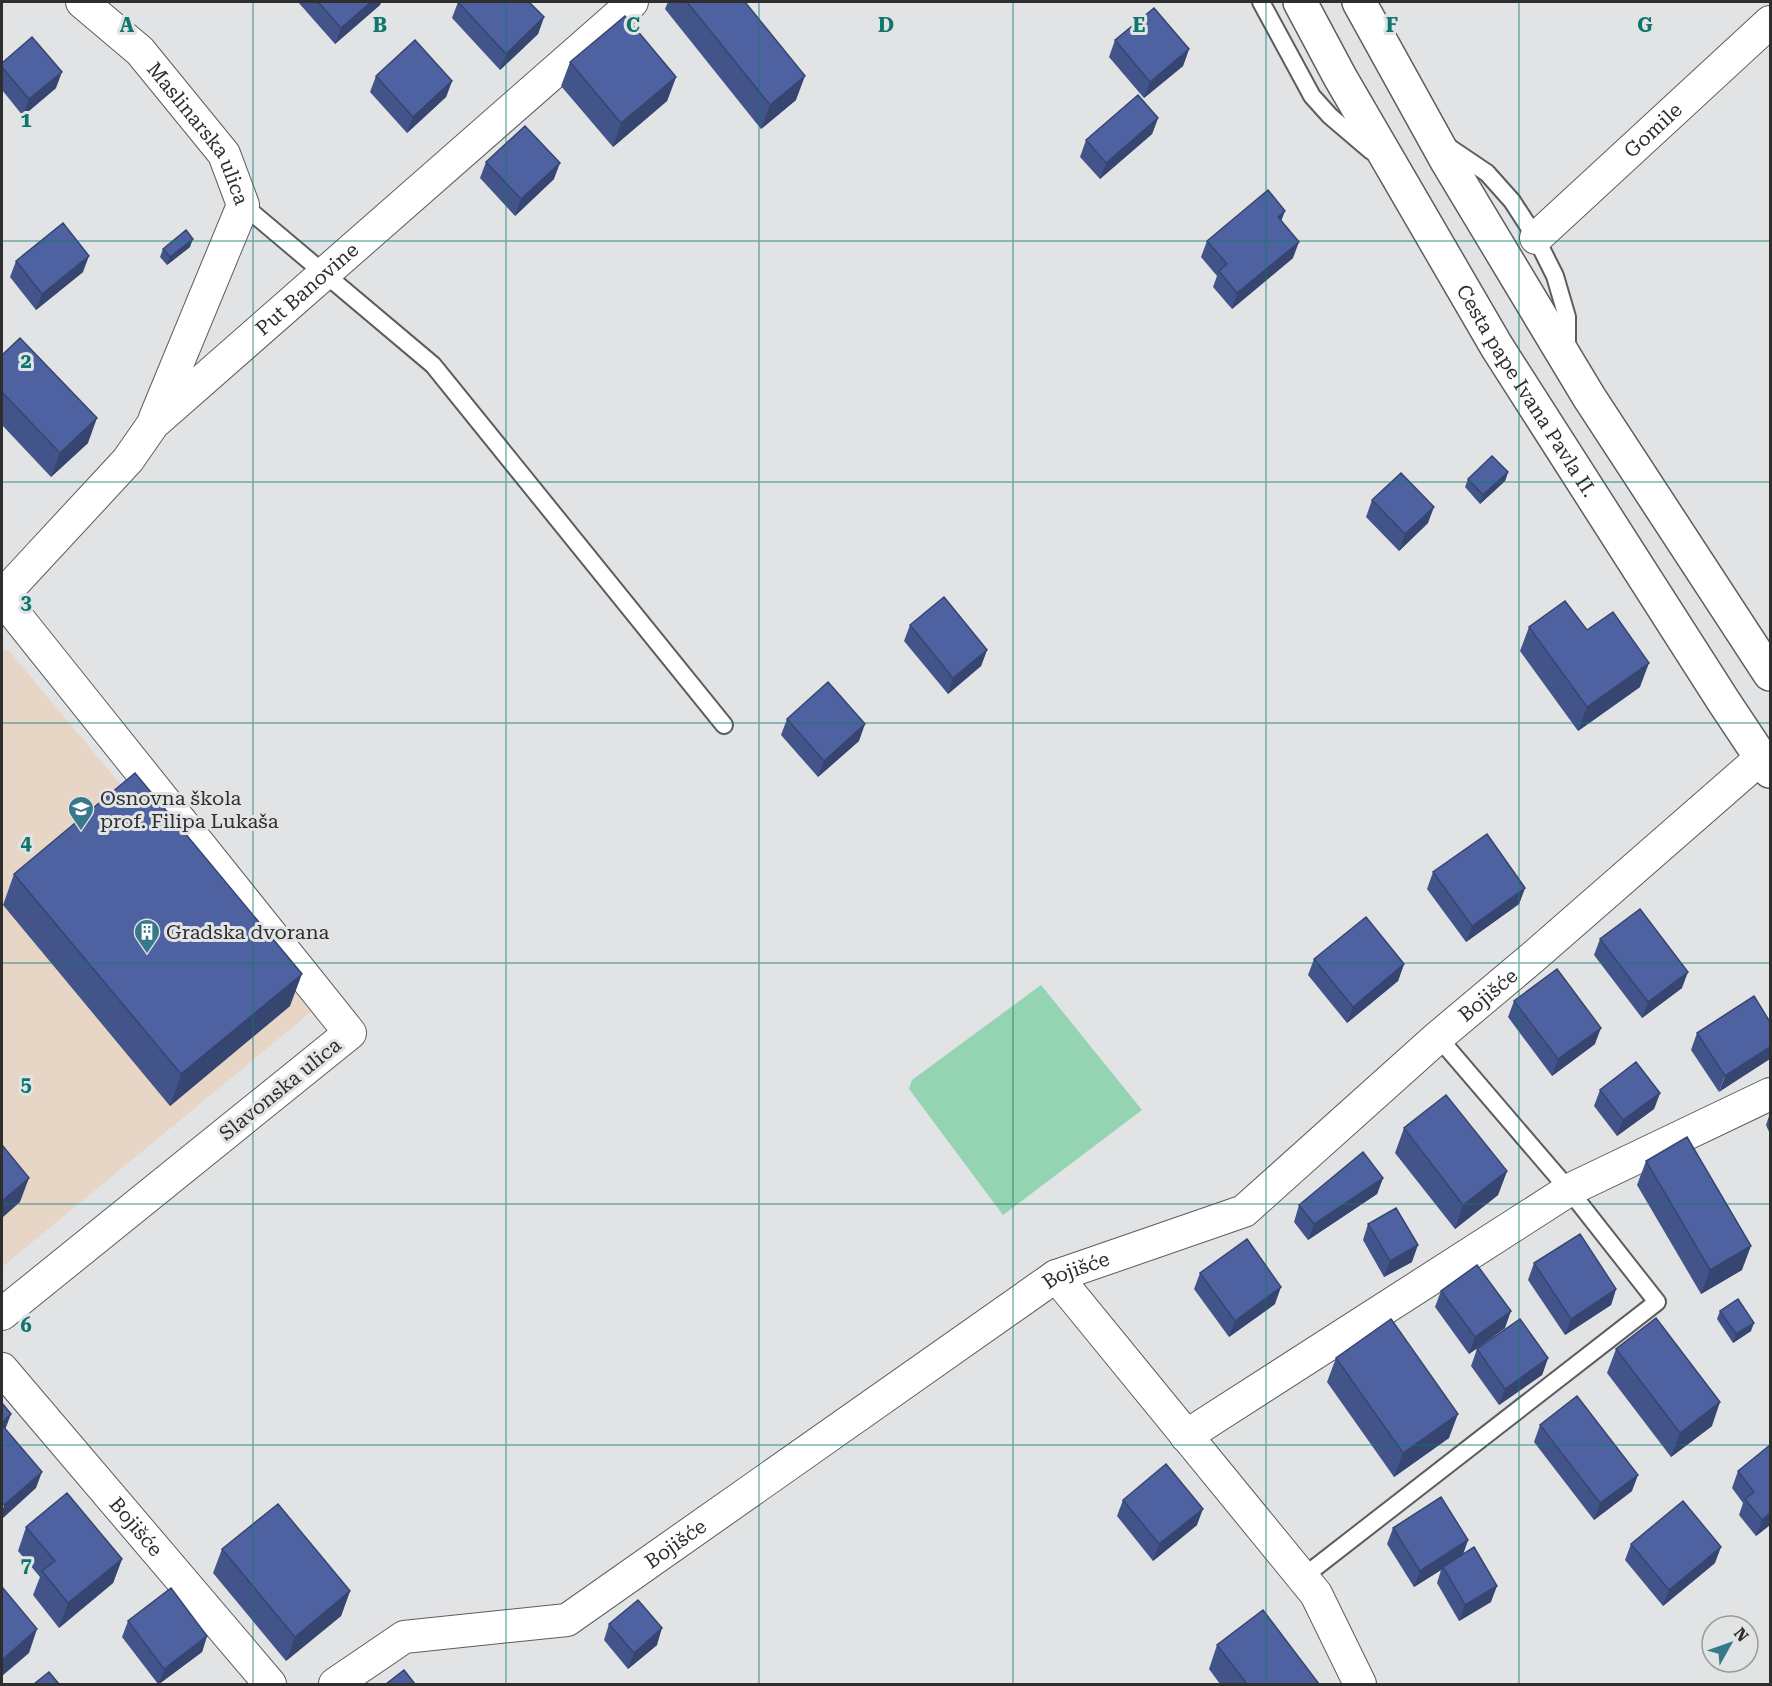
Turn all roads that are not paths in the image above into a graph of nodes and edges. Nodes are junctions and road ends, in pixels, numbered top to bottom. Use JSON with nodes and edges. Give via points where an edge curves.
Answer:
{"nodes":[{"id":1,"x":82,"y":2,"type":"edge"},
{"id":2,"x":632,"y":2,"type":"edge"},
{"id":3,"x":1261,"y":2,"type":"edge"},
{"id":4,"x":1300,"y":2,"type":"edge"},
{"id":5,"x":1359,"y":2,"type":"edge"},
{"id":6,"x":1770,"y":22,"type":"edge"},
{"id":7,"x":1435,"y":138,"type":"junction"},
{"id":8,"x":1391,"y":167,"type":"junction"},
{"id":9,"x":243,"y":205,"type":"junction"},
{"id":10,"x":1536,"y":238,"type":"junction"},
{"id":11,"x":324,"y":274,"type":"junction"},
{"id":12,"x":1568,"y":362,"type":"junction"},
{"id":13,"x":153,"y":424,"type":"junction"},
{"id":14,"x":2,"y":597,"type":"edge"},
{"id":15,"x":1770,"y":674,"type":"edge"},
{"id":16,"x":724,"y":725,"type":"dead end"},
{"id":17,"x":1766,"y":765,"type":"edge"},
{"id":18,"x":1438,"y":1037,"type":"junction"},
{"id":19,"x":1770,"y":1094,"type":"edge"},
{"id":20,"x":1569,"y":1190,"type":"junction"},
{"id":21,"x":1056,"y":1276,"type":"junction"},
{"id":22,"x":2,"y":1314,"type":"edge"},
{"id":23,"x":2,"y":1369,"type":"edge"},
{"id":24,"x":1186,"y":1436,"type":"junction"},
{"id":25,"x":1303,"y":1578,"type":"junction"},
{"id":26,"x":270,"y":1684,"type":"edge"},
{"id":27,"x":335,"y":1684,"type":"edge"},
{"id":28,"x":1360,"y":1684,"type":"edge"}],
"edges":[{"from":1,"to":9,"type":"street","name":"Maslinarska ulica","via":[[140,51],[224,154]]},
{"from":2,"to":11,"type":"street","name":"Put Banovine"},
{"from":3,"to":8,"type":"lane","via":[[1312,96]]},
{"from":4,"to":8,"type":"main road","name":"Cesta pape Ivana Pavla II."},
{"from":5,"to":7,"type":"main road"},
{"from":6,"to":10,"type":"street","name":"Gomile"},
{"from":7,"to":10,"type":"lane","via":[[1487,173],[1512,201]]},
{"from":7,"to":12,"type":"main road"},
{"from":8,"to":17,"type":"main road","name":"Cesta pape Ivana Pavla II.","via":[[1497,347]]},
{"from":9,"to":11,"type":"lane"},
{"from":9,"to":13,"type":"street","name":"Maslinarska ulica"},
{"from":10,"to":12,"type":"lane","via":[[1555,276],[1567,317]]},
{"from":11,"to":13,"type":"street","name":"Put Banovine"},
{"from":11,"to":16,"type":"lane","via":[[433,365]]},
{"from":12,"to":15,"type":"main road"},
{"from":13,"to":14,"type":"street","name":"Put Banovine","via":[[128,460]]},
{"from":14,"to":22,"type":"street","name":"Slavonska ulica","via":[[350,1033]]},
{"from":17,"to":18,"type":"street","name":"Bojišće"},
{"from":18,"to":20,"type":"lane"},
{"from":18,"to":21,"type":"street","name":"Bojišće","via":[[1244,1210]]},
{"from":19,"to":20,"type":"street"},
{"from":20,"to":24,"type":"street"},
{"from":20,"to":25,"type":"lane","via":[[1657,1302]]},
{"from":21,"to":24,"type":"street"},
{"from":21,"to":27,"type":"street","name":"Bojišće","via":[[567,1620],[404,1637]]},
{"from":23,"to":26,"type":"street","name":"Bojišće"},
{"from":24,"to":25,"type":"street"},
{"from":25,"to":28,"type":"street","via":[[1316,1594]]}]}
